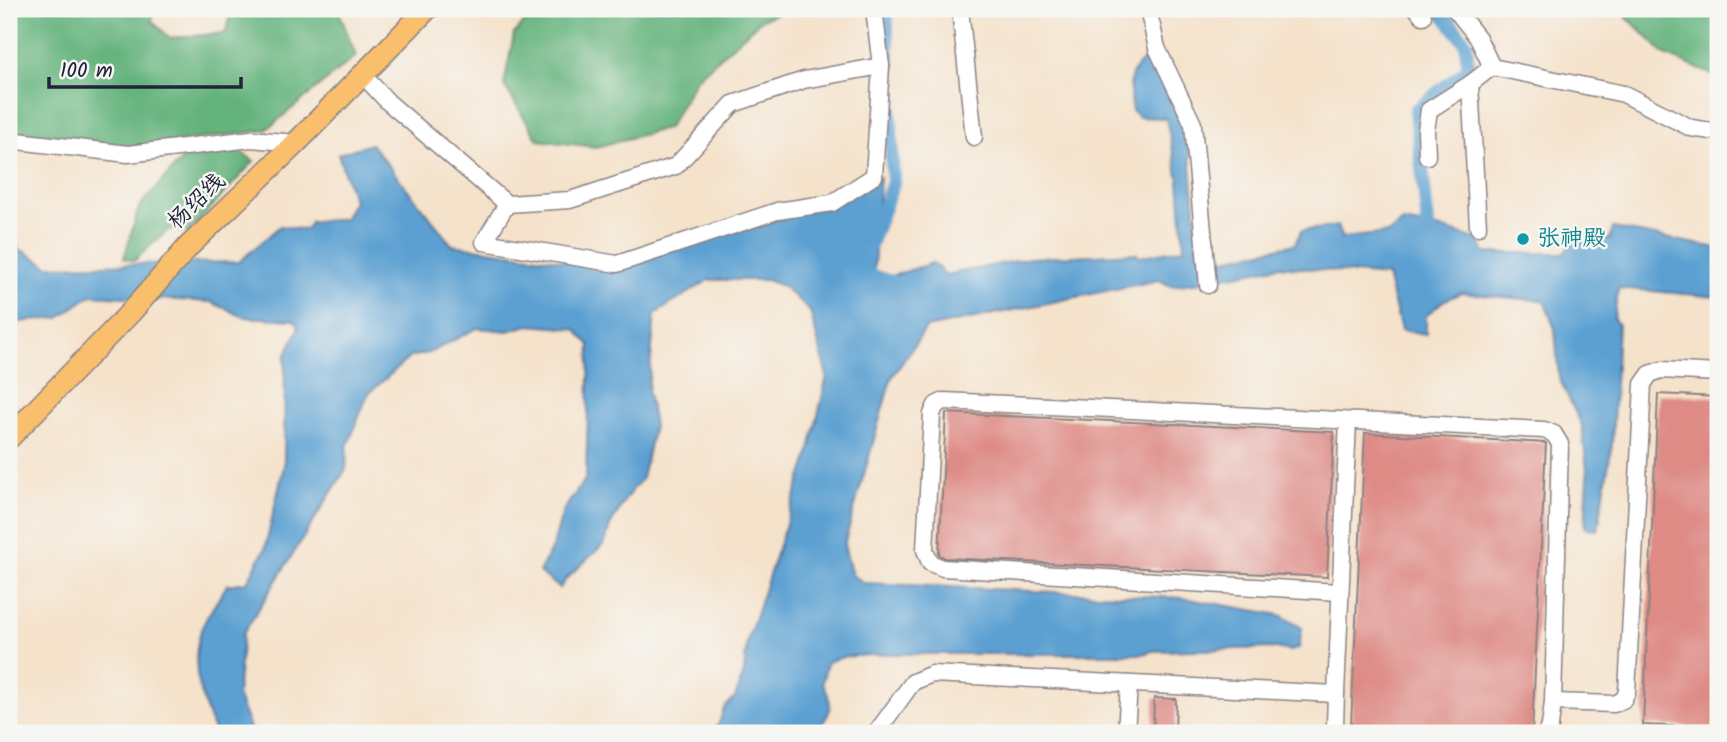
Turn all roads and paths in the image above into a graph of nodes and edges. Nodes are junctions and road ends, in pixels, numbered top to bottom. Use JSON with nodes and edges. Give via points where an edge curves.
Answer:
{"nodes":[{"id":1,"x":427,"y":9,"type":"edge"},
{"id":2,"x":874,"y":9,"type":"edge"},
{"id":3,"x":960,"y":9,"type":"edge"},
{"id":4,"x":1148,"y":9,"type":"edge"},
{"id":5,"x":1455,"y":9,"type":"edge"},
{"id":6,"x":881,"y":66,"type":"junction"},
{"id":7,"x":1492,"y":67,"type":"junction"},
{"id":8,"x":363,"y":75,"type":"junction"},
{"id":9,"x":1470,"y":84,"type":"junction"},
{"id":10,"x":1718,"y":132,"type":"edge"},
{"id":11,"x":974,"y":137,"type":"dead end"},
{"id":12,"x":9,"y":140,"type":"edge"},
{"id":13,"x":296,"y":143,"type":"junction"},
{"id":14,"x":1427,"y":156,"type":"dead end"},
{"id":15,"x":507,"y":204,"type":"junction"},
{"id":16,"x":1478,"y":227,"type":"dead end"},
{"id":17,"x":1208,"y":285,"type":"dead end"},
{"id":18,"x":1718,"y":373,"type":"edge"},
{"id":19,"x":1348,"y":421,"type":"junction"},
{"id":20,"x":9,"y":438,"type":"edge"},
{"id":21,"x":1339,"y":592,"type":"junction"},
{"id":22,"x":1129,"y":684,"type":"junction"},
{"id":23,"x":1336,"y":694,"type":"junction"},
{"id":24,"x":1553,"y":702,"type":"junction"},
{"id":25,"x":876,"y":733,"type":"edge"},
{"id":26,"x":1126,"y":733,"type":"edge"},
{"id":27,"x":1340,"y":733,"type":"edge"},
{"id":28,"x":1546,"y":733,"type":"edge"}],
"edges":[{"from":1,"to":8,"type":"main road","name":"杨绍线"},
{"from":2,"to":6,"type":"lane"},
{"from":3,"to":11,"type":"lane"},
{"from":4,"to":17,"type":"lane","via":[[1157,48],[1193,124]]},
{"from":5,"to":7,"type":"lane","via":[[1478,38]]},
{"from":6,"to":15,"type":"lane","via":[[804,80],[733,104],[676,166],[570,200]]},
{"from":6,"to":15,"type":"lane","via":[[874,176],[832,203],[777,211],[617,264],[484,242]]},
{"from":7,"to":9,"type":"lane"},
{"from":7,"to":10,"type":"lane","via":[[1624,94],[1691,128]]},
{"from":8,"to":13,"type":"main road","name":"杨绍线"},
{"from":8,"to":15,"type":"lane"},
{"from":9,"to":14,"type":"lane","via":[[1429,110]]},
{"from":9,"to":16,"type":"lane"},
{"from":12,"to":13,"type":"lane","via":[[128,154],[251,139]]},
{"from":13,"to":20,"type":"main road","name":"杨绍线","via":[[189,246]]},
{"from":18,"to":24,"type":"lane","via":[[1661,370],[1650,374],[1643,384],[1627,692],[1614,704]]},
{"from":19,"to":21,"type":"lane"},
{"from":19,"to":21,"type":"lane","via":[[944,401],[932,414],[925,550],[930,563],[943,568]]},
{"from":19,"to":24,"type":"lane","via":[[1544,430],[1554,435],[1560,444]]},
{"from":21,"to":23,"type":"lane"},
{"from":22,"to":23,"type":"lane"},
{"from":22,"to":25,"type":"lane","via":[[932,674],[913,682]]},
{"from":22,"to":26,"type":"lane"},
{"from":23,"to":27,"type":"lane","via":[[1335,725]]},
{"from":24,"to":28,"type":"lane"}]}
